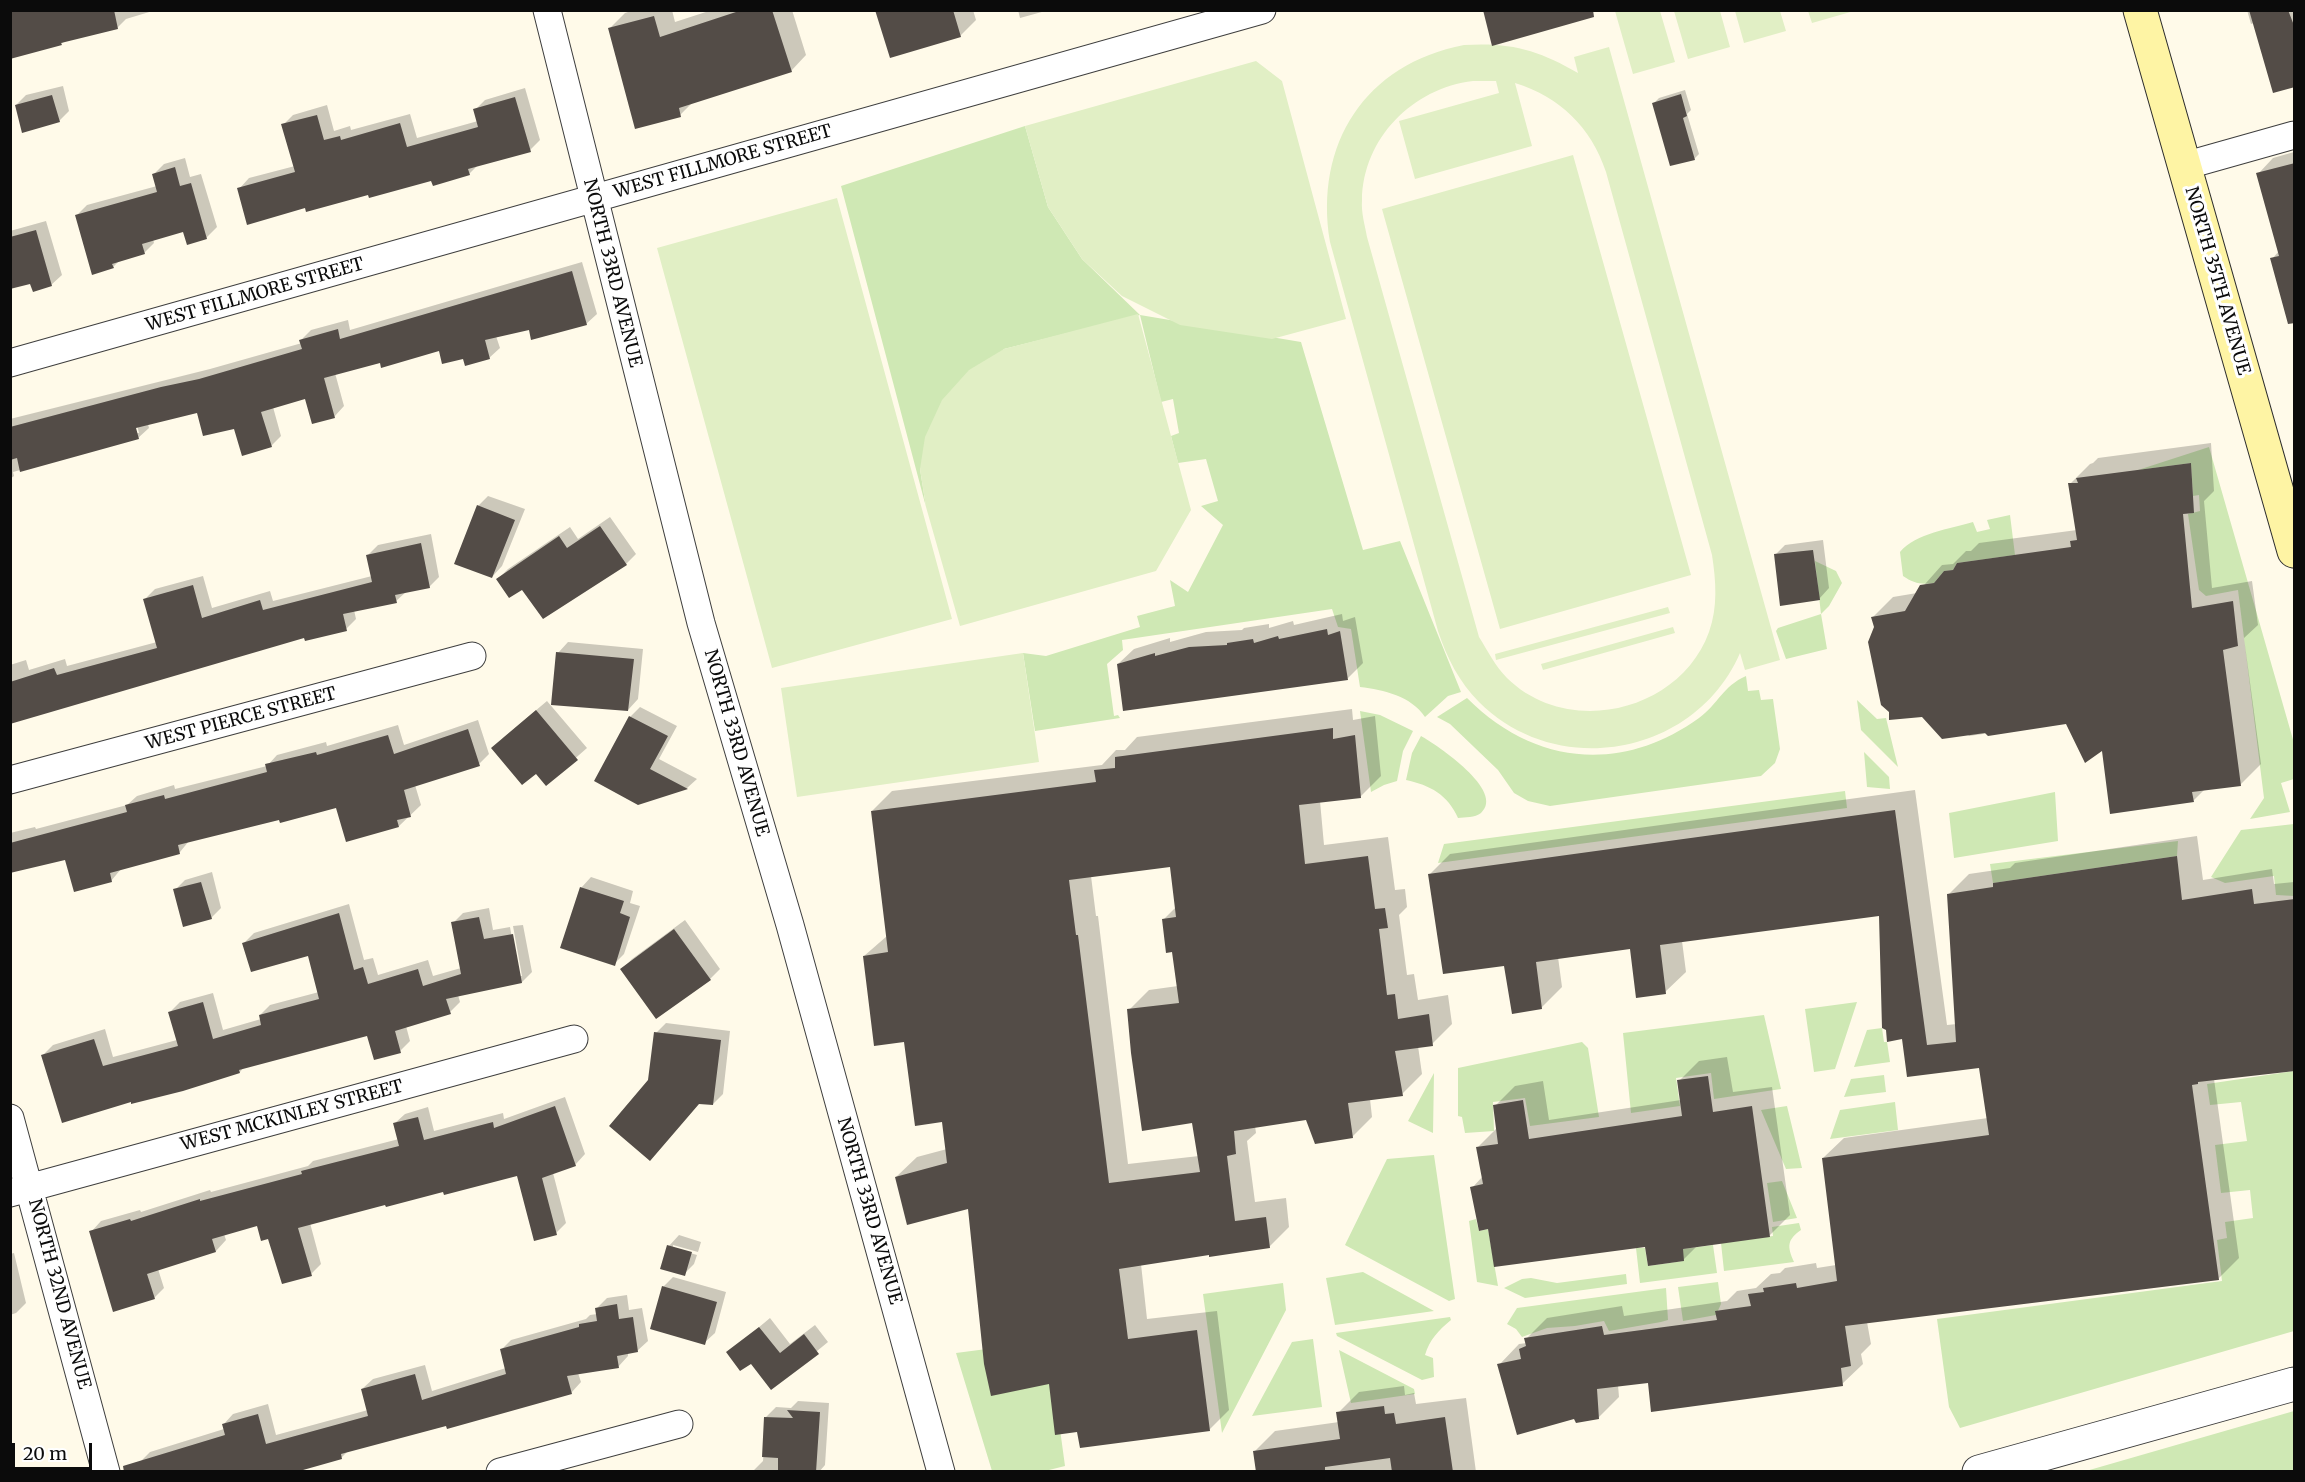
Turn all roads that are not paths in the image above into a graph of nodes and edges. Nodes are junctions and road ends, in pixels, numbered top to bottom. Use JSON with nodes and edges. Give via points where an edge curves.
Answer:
{"nodes":[{"id":1,"x":547,"y":10,"type":"edge"},
{"id":2,"x":1262,"y":10,"type":"edge"},
{"id":3,"x":2140,"y":10,"type":"edge"},
{"id":4,"x":2295,"y":135,"type":"edge"},
{"id":5,"x":2184,"y":166,"type":"junction"},
{"id":6,"x":594,"y":199,"type":"junction"},
{"id":7,"x":10,"y":363,"type":"edge"},
{"id":8,"x":2295,"y":551,"type":"edge"},
{"id":9,"x":472,"y":656,"type":"dead end"},
{"id":10,"x":10,"y":780,"type":"edge"},
{"id":11,"x":574,"y":1039,"type":"dead end"},
{"id":12,"x":10,"y":1118,"type":"edge"},
{"id":13,"x":20,"y":1191,"type":"edge"},
{"id":14,"x":2295,"y":1384,"type":"edge"},
{"id":15,"x":679,"y":1424,"type":"dead end"},
{"id":16,"x":106,"y":1472,"type":"edge"},
{"id":17,"x":500,"y":1472,"type":"edge"},
{"id":18,"x":941,"y":1472,"type":"edge"},
{"id":19,"x":1979,"y":1472,"type":"edge"}],
"edges":[{"from":1,"to":6,"type":"street","name":"NORTH 33RD AVENUE"},
{"from":2,"to":6,"type":"street","name":"WEST FILLMORE STREET"},
{"from":3,"to":5,"type":"main road","name":"NORTH 35TH AVENUE"},
{"from":4,"to":5,"type":"street"},
{"from":5,"to":8,"type":"main road","name":"NORTH 35TH AVENUE"},
{"from":6,"to":7,"type":"street","name":"WEST FILLMORE STREET"},
{"from":6,"to":18,"type":"street","name":"NORTH 33RD AVENUE","via":[[700,623],[790,925]]},
{"from":9,"to":10,"type":"street","name":"WEST PIERCE STREET"},
{"from":11,"to":13,"type":"street","name":"WEST MCKINLEY STREET"},
{"from":12,"to":13,"type":"street","name":"NORTH 32ND AVENUE"},
{"from":13,"to":16,"type":"street","name":"NORTH 32ND AVENUE"},
{"from":14,"to":19,"type":"street"},
{"from":15,"to":17,"type":"street"}]}
